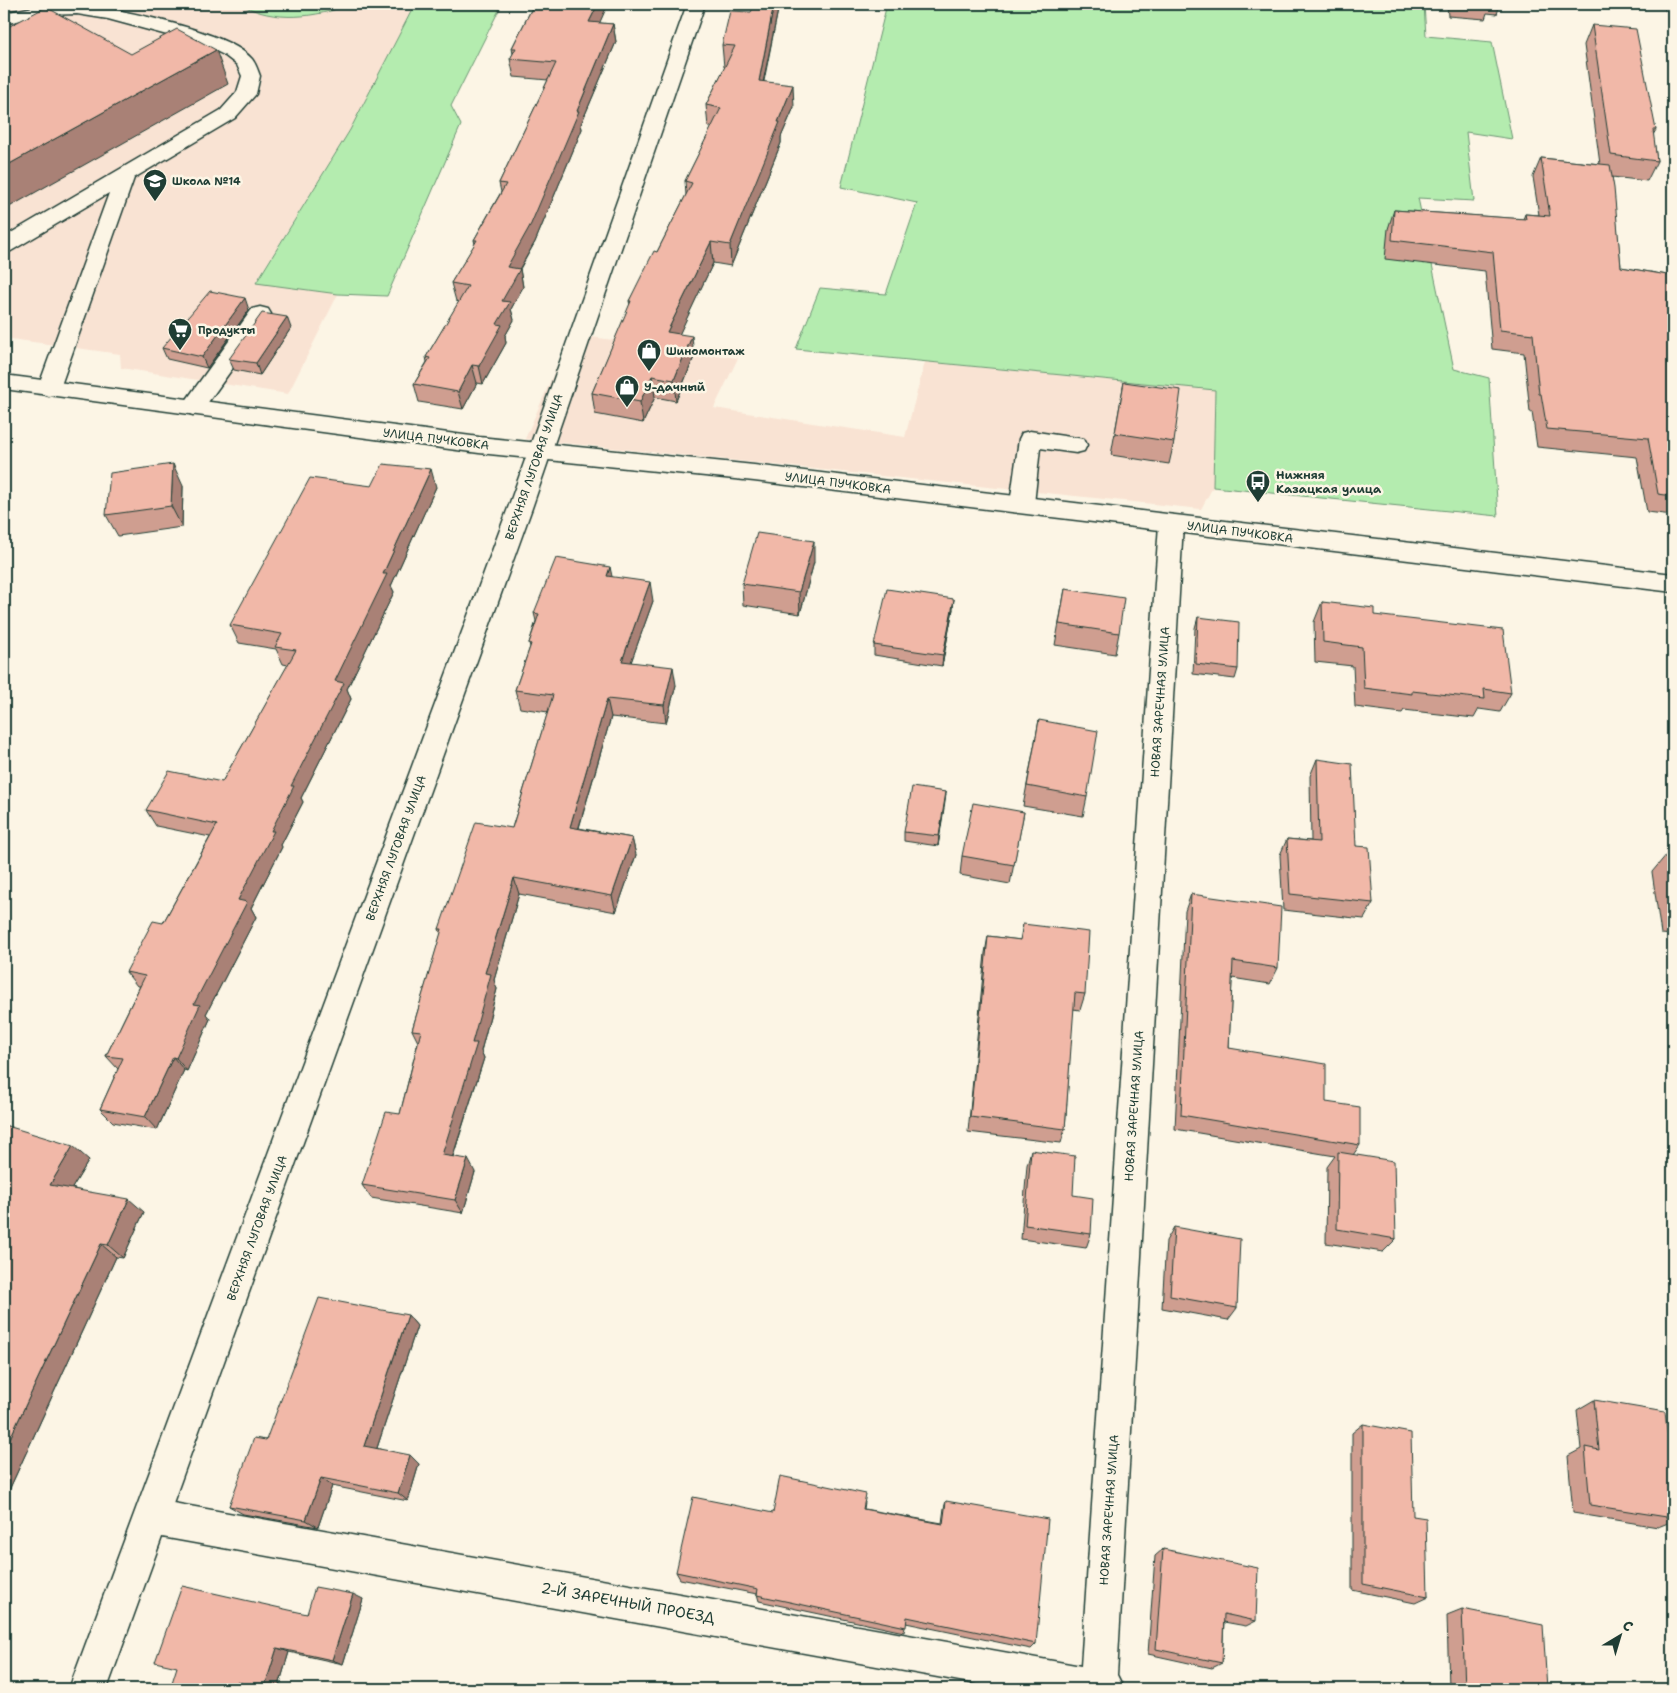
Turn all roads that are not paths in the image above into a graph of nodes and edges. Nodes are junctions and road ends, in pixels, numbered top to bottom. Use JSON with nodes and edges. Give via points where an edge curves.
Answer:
{"nodes":[{"id":1,"x":696,"y":4,"type":"edge"},
{"id":2,"x":4,"y":19,"type":"edge"},
{"id":3,"x":125,"y":175,"type":"junction"},
{"id":4,"x":4,"y":246,"type":"edge"},
{"id":5,"x":260,"y":314,"type":"edge"},
{"id":6,"x":4,"y":382,"type":"edge"},
{"id":7,"x":50,"y":388,"type":"junction"},
{"id":8,"x":193,"y":408,"type":"junction"},
{"id":9,"x":1076,"y":445,"type":"dead end"},
{"id":10,"x":541,"y":450,"type":"junction"},
{"id":11,"x":1022,"y":504,"type":"junction"},
{"id":12,"x":1171,"y":524,"type":"junction"},
{"id":13,"x":1673,"y":583,"type":"edge"},
{"id":14,"x":151,"y":1516,"type":"junction"},
{"id":15,"x":88,"y":1689,"type":"edge"},
{"id":16,"x":1101,"y":1689,"type":"edge"}],
"edges":[{"from":1,"to":10,"type":"street","name":"ВЕРХНЯЯ ЛУГОВАЯ УЛИЦА"},
{"from":2,"to":3,"type":"street","via":[[43,9],[82,9],[206,39],[246,63],[252,81],[238,107]]},
{"from":3,"to":4,"type":"street"},
{"from":3,"to":7,"type":"street"},
{"from":5,"to":8,"type":"street"},
{"from":6,"to":7,"type":"street","name":"УЛИЦА ПУЧКОВКА"},
{"from":7,"to":8,"type":"street","name":"УЛИЦА ПУЧКОВКА"},
{"from":8,"to":10,"type":"street","name":"УЛИЦА ПУЧКОВКА"},
{"from":9,"to":11,"type":"street","via":[[1030,439]]},
{"from":10,"to":11,"type":"street","name":"УЛИЦА ПУЧКОВКА"},
{"from":10,"to":14,"type":"street","name":"ВЕРХНЯЯ ЛУГОВАЯ УЛИЦА"},
{"from":11,"to":12,"type":"street","name":"УЛИЦА ПУЧКОВКА"},
{"from":12,"to":13,"type":"street","name":"УЛИЦА ПУЧКОВКА"},
{"from":12,"to":16,"type":"street","name":"НОВАЯ ЗАРЕЧНАЯ УЛИЦА"},
{"from":14,"to":15,"type":"street","name":"ВЕРХНЯЯ ЛУГОВАЯ УЛИЦА"},
{"from":14,"to":16,"type":"street","name":"2-Й ЗАРЕЧНЫЙ ПРОЕЗД"}]}
